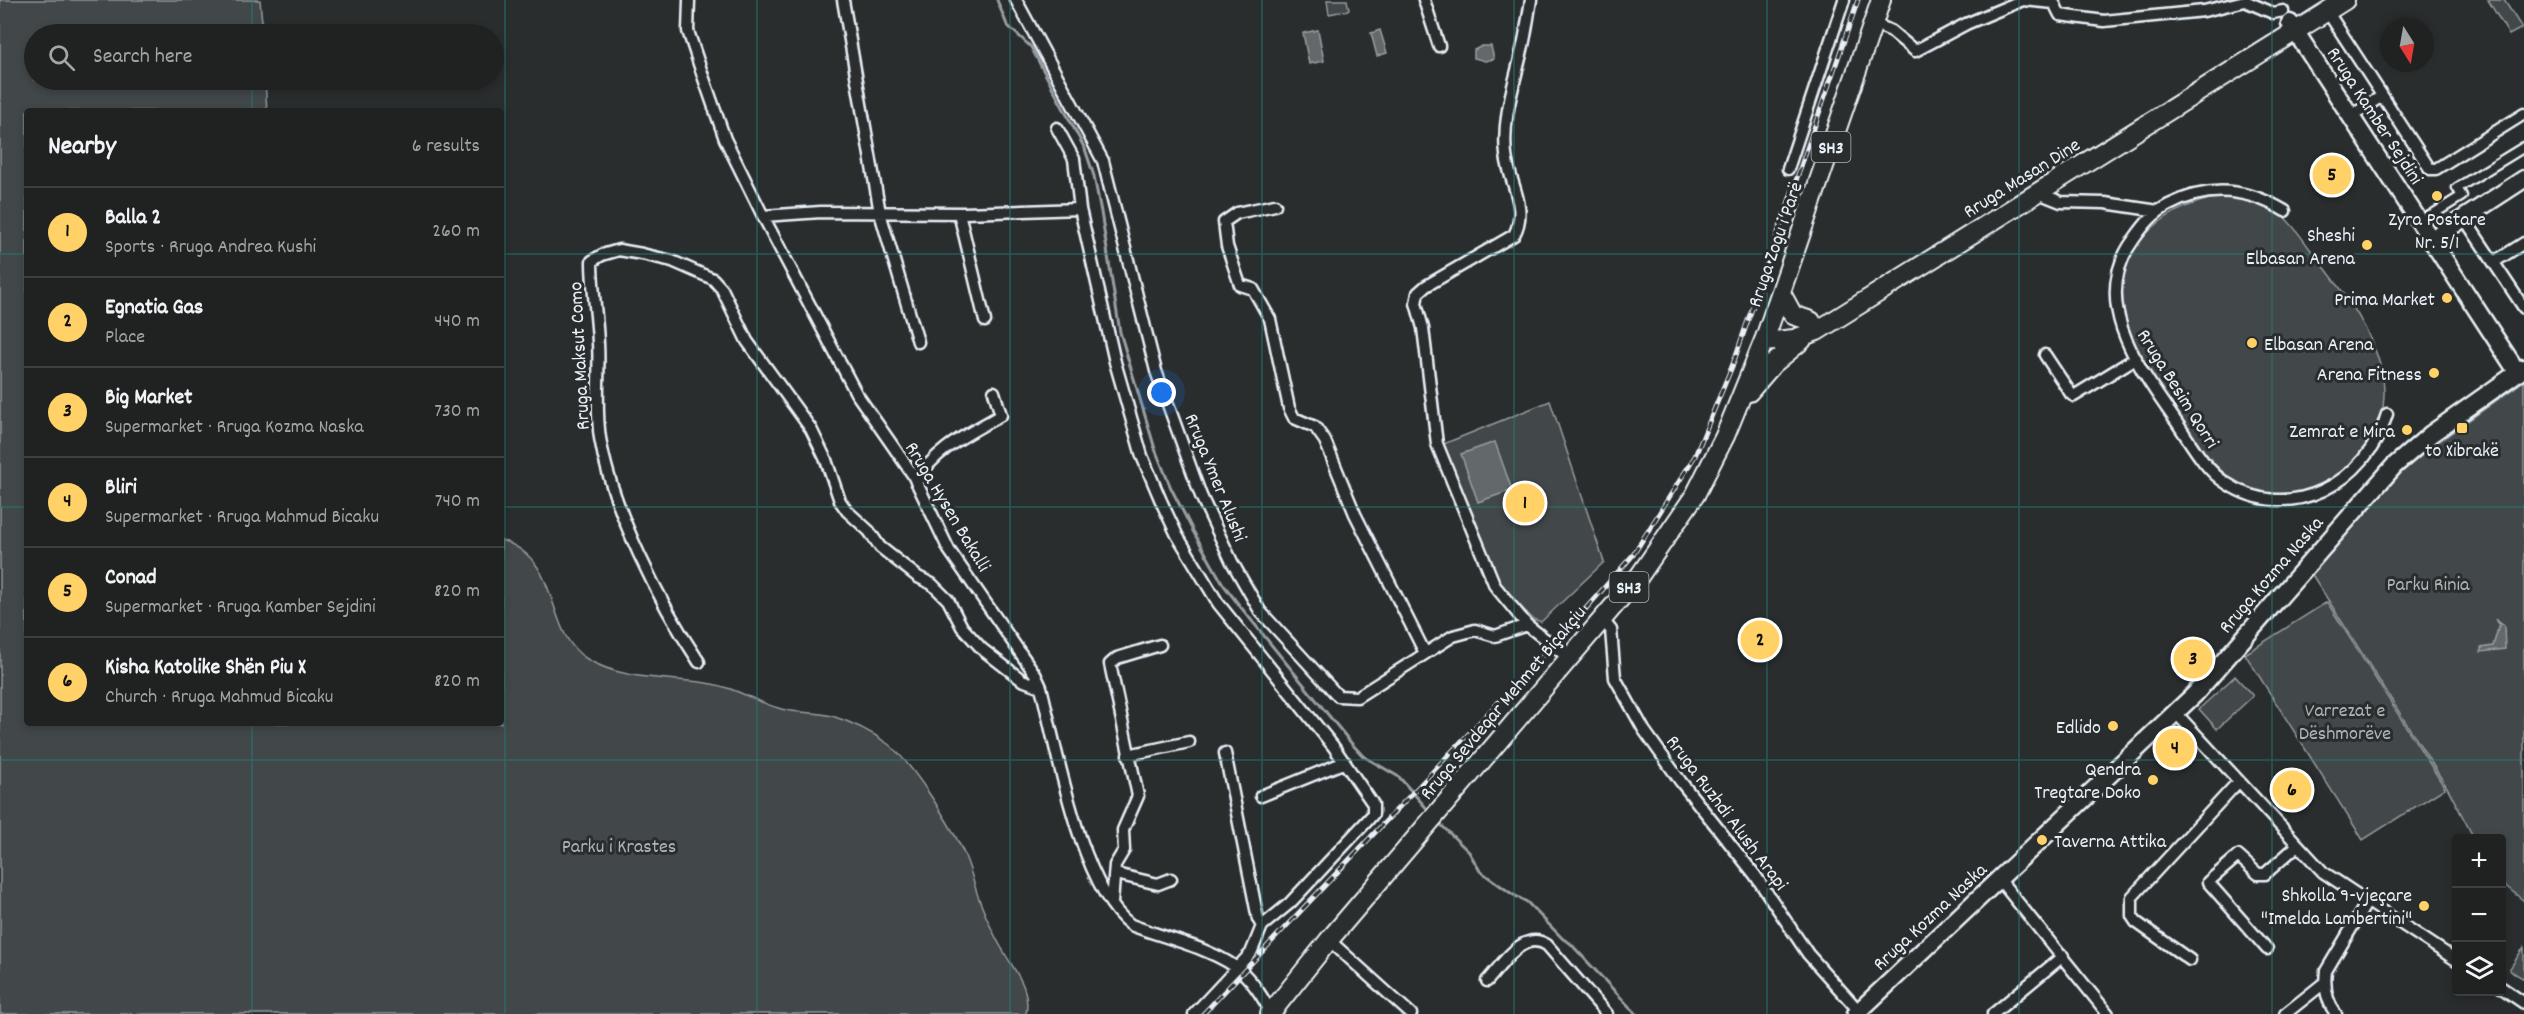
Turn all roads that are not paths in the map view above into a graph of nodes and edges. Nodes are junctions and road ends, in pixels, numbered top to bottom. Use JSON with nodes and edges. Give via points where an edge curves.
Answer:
{"nodes":[{"id":1,"x":689,"y":0,"type":"edge"},
{"id":2,"x":843,"y":0,"type":"edge"},
{"id":3,"x":1016,"y":0,"type":"edge"},
{"id":4,"x":1424,"y":0,"type":"edge"},
{"id":5,"x":1531,"y":0,"type":"edge"},
{"id":6,"x":1844,"y":0,"type":"edge"},
{"id":7,"x":1881,"y":0,"type":"edge"},
{"id":8,"x":2278,"y":0,"type":"edge"},
{"id":9,"x":2345,"y":0,"type":"edge"},
{"id":10,"x":2327,"y":6,"type":"edge"},
{"id":11,"x":2290,"y":22,"type":"junction"},
{"id":12,"x":1874,"y":23,"type":"junction"},
{"id":13,"x":1439,"y":46,"type":"dead end"},
{"id":14,"x":2382,"y":96,"type":"junction"},
{"id":15,"x":2524,"y":114,"type":"edge"},
{"id":16,"x":2351,"y":116,"type":"junction"},
{"id":17,"x":1057,"y":128,"type":"dead end"},
{"id":18,"x":2524,"y":147,"type":"edge"},
{"id":19,"x":1788,"y":169,"type":"dead end"},
{"id":20,"x":2524,"y":179,"type":"edge"},
{"id":21,"x":2042,"y":191,"type":"junction"},
{"id":22,"x":1275,"y":205,"type":"dead end"},
{"id":23,"x":1080,"y":209,"type":"junction"},
{"id":24,"x":2158,"y":211,"type":"junction"},
{"id":25,"x":2285,"y":211,"type":"dead end"},
{"id":26,"x":880,"y":213,"type":"junction"},
{"id":27,"x":959,"y":213,"type":"junction"},
{"id":28,"x":763,"y":216,"type":"junction"},
{"id":29,"x":2464,"y":218,"type":"junction"},
{"id":30,"x":2425,"y":219,"type":"dead end"},
{"id":31,"x":2432,"y":239,"type":"junction"},
{"id":32,"x":2524,"y":243,"type":"edge"},
{"id":33,"x":2494,"y":262,"type":"junction"},
{"id":34,"x":1781,"y":293,"type":"junction"},
{"id":35,"x":2524,"y":308,"type":"edge"},
{"id":36,"x":985,"y":321,"type":"dead end"},
{"id":37,"x":1814,"y":326,"type":"junction"},
{"id":38,"x":1765,"y":338,"type":"junction"},
{"id":39,"x":918,"y":342,"type":"dead end"},
{"id":40,"x":2045,"y":355,"type":"dead end"},
{"id":41,"x":2136,"y":358,"type":"junction"},
{"id":42,"x":2521,"y":371,"type":"edge"},
{"id":43,"x":994,"y":392,"type":"dead end"},
{"id":44,"x":1742,"y":399,"type":"junction"},
{"id":45,"x":2386,"y":414,"type":"dead end"},
{"id":46,"x":916,"y":482,"type":"junction"},
{"id":47,"x":1602,"y":620,"type":"junction"},
{"id":48,"x":1527,"y":625,"type":"junction"},
{"id":49,"x":1160,"y":645,"type":"dead end"},
{"id":50,"x":1425,"y":653,"type":"junction"},
{"id":51,"x":1569,"y":658,"type":"junction"},
{"id":52,"x":699,"y":662,"type":"dead end"},
{"id":53,"x":1041,"y":687,"type":"junction"},
{"id":54,"x":2176,"y":713,"type":"junction"},
{"id":55,"x":1189,"y":742,"type":"dead end"},
{"id":56,"x":1226,"y":753,"type":"dead end"},
{"id":57,"x":1128,"y":755,"type":"junction"},
{"id":58,"x":1345,"y":762,"type":"junction"},
{"id":59,"x":2239,"y":782,"type":"junction"},
{"id":60,"x":1261,"y":796,"type":"dead end"},
{"id":61,"x":2298,"y":845,"type":"junction"},
{"id":62,"x":1116,"y":874,"type":"junction"},
{"id":63,"x":1171,"y":879,"type":"dead end"},
{"id":64,"x":1999,"y":879,"type":"junction"},
{"id":65,"x":2367,"y":902,"type":"junction"},
{"id":66,"x":1112,"y":905,"type":"junction"},
{"id":67,"x":1262,"y":926,"type":"junction"},
{"id":68,"x":1329,"y":940,"type":"junction"},
{"id":69,"x":2267,"y":949,"type":"dead end"},
{"id":70,"x":2063,"y":956,"type":"junction"},
{"id":71,"x":2452,"y":957,"type":"edge"},
{"id":72,"x":2190,"y":960,"type":"dead end"},
{"id":73,"x":1236,"y":968,"type":"junction"},
{"id":74,"x":1487,"y":981,"type":"dead end"},
{"id":75,"x":2324,"y":983,"type":"junction"},
{"id":76,"x":2506,"y":991,"type":"edge"},
{"id":77,"x":2524,"y":1003,"type":"edge"},
{"id":78,"x":1858,"y":1012,"type":"edge"},
{"id":79,"x":1194,"y":1014,"type":"edge"},
{"id":80,"x":1271,"y":1014,"type":"edge"},
{"id":81,"x":1411,"y":1014,"type":"edge"},
{"id":82,"x":1607,"y":1014,"type":"edge"},
{"id":83,"x":1993,"y":1014,"type":"edge"},
{"id":84,"x":2108,"y":1014,"type":"edge"},
{"id":85,"x":2285,"y":1014,"type":"edge"},
{"id":86,"x":2336,"y":1014,"type":"edge"}],
"edges":[{"from":1,"to":28,"type":"street","name":"Rruga Hysen Bakalli","via":[[687,15],[693,46],[725,139]]},
{"from":2,"to":26,"type":"street"},
{"from":3,"to":50,"type":"street","name":"Rruga Ymer Alushi","via":[[1102,161],[1156,371],[1184,453],[1232,562],[1260,611],[1338,696],[1357,697]]},
{"from":4,"to":13,"type":"street"},
{"from":5,"to":48,"type":"street","via":[[1507,108],[1506,154],[1521,206],[1517,229],[1514,235],[1426,286],[1418,293],[1416,303],[1423,328],[1437,444],[1496,586]]},
{"from":6,"to":19,"type":"street"},
{"from":7,"to":12,"type":"main road","name":"Rruga Zogu i Parë","number":"SH3"},
{"from":8,"to":11,"type":"street","name":"Rruga Kamber Sejdini"},
{"from":9,"to":10,"type":"main road"},
{"from":10,"to":11,"type":"main road"},
{"from":10,"to":14,"type":"street"},
{"from":11,"to":12,"type":"street","via":[[2245,1],[2204,11],[2104,21],[2060,15],[2054,3],[2023,0],[1914,51],[1891,31]]},
{"from":11,"to":16,"type":"main road","name":"Rruga Kamber Sejdini"},
{"from":11,"to":21,"type":"main road","name":"Rruga Masan Dine"},
{"from":11,"to":37,"type":"main road","name":"Rruga Masan Dine"},
{"from":12,"to":34,"type":"main road","name":"Rruga Zogu i Parë","number":"SH3"},
{"from":14,"to":15,"type":"street","via":[[2432,170]]},
{"from":14,"to":16,"type":"street"},
{"from":16,"to":31,"type":"main road","name":"Rruga Kamber Sejdini"},
{"from":17,"to":23,"type":"street","via":[[1074,159]]},
{"from":18,"to":30,"type":"street","via":[[2457,188],[2462,196]]},
{"from":20,"to":29,"type":"main road"},
{"from":21,"to":24,"type":"street","via":[[2061,202],[2105,203]]},
{"from":21,"to":37,"type":"main road","name":"Rruga Masan Dine"},
{"from":22,"to":50,"type":"street","via":[[1237,213],[1224,222],[1240,285],[1253,289],[1270,319],[1289,408],[1294,418],[1315,427],[1325,441],[1354,514]]},
{"from":23,"to":27,"type":"street"},
{"from":23,"to":58,"type":"street","via":[[1124,396],[1142,456],[1169,518],[1218,603]]},
{"from":24,"to":25,"type":"street","name":"Rruga Besim Qorri","via":[[2189,196],[2220,190],[2256,196]]},
{"from":24,"to":41,"type":"street","name":"Rruga Besim Qorri","via":[[2130,245],[2118,268],[2116,311]]},
{"from":26,"to":27,"type":"street"},
{"from":26,"to":28,"type":"street"},
{"from":26,"to":39,"type":"street"},
{"from":27,"to":36,"type":"street"},
{"from":28,"to":46,"type":"street","name":"Rruga Hysen Bakalli","via":[[856,393]]},
{"from":29,"to":31,"type":"main road"},
{"from":29,"to":33,"type":"street"},
{"from":31,"to":42,"type":"main road","name":"Rruga Kamber Sejdini"},
{"from":32,"to":33,"type":"street"},
{"from":33,"to":35,"type":"street"},
{"from":34,"to":37,"type":"main road","via":[[1793,315]]},
{"from":34,"to":38,"type":"main road","name":"Rruga Zogu i Parë","number":"SH3"},
{"from":37,"to":38,"type":"main road","name":"Rruga Masan Dine"},
{"from":37,"to":44,"type":"main road"},
{"from":38,"to":44,"type":"main road","name":"Rruga Sevdeqar Mehmet Biçakçiu","number":"SH3"},
{"from":40,"to":41,"type":"street","via":[[2074,396]]},
{"from":41,"to":45,"type":"street","name":"Rruga Besim Qorri","via":[[2210,470],[2226,483],[2254,495],[2272,499],[2301,497],[2341,481],[2370,453]]},
{"from":42,"to":54,"type":"main road","name":"Rruga Kozma Naska","via":[[2431,434],[2394,466]]},
{"from":43,"to":46,"type":"street","via":[[1001,415],[949,446],[925,466]]},
{"from":44,"to":47,"type":"main road","name":"Rruga Sevdeqar Mehmet Biçakçiu","number":"SH3","via":[[1678,522]]},
{"from":46,"to":53,"type":"street","name":"Rruga Hysen Bakalli","via":[[949,550],[1025,656]]},
{"from":47,"to":51,"type":"main road","name":"Rruga Sevdeqar Mehmet Biçakçiu","number":"SH3"},
{"from":47,"to":78,"type":"street","name":"Rruga Ruzhdi Alush Arapi","via":[[1612,634],[1615,678],[1644,730],[1755,875],[1808,954]]},
{"from":48,"to":50,"type":"street","name":"Rruga Ymer Alushi","via":[[1495,636],[1475,630],[1453,636]]},
{"from":48,"to":51,"type":"street"},
{"from":49,"to":57,"type":"street","via":[[1117,658],[1110,664]]},
{"from":51,"to":68,"type":"main road","name":"Rruga Sevdeqar Mehmet Biçakçiu","number":"SH3"},
{"from":52,"to":53,"type":"street","name":"Rruga Maksut Como","via":[[656,591],[607,472],[600,436],[592,261],[619,250],[672,261],[713,279],[722,289],[747,341],[811,429],[847,511],[880,547],[948,600],[962,627],[982,649],[1015,676]]},
{"from":53,"to":66,"type":"street","name":"Rruga Hysen Bakalli","via":[[1074,821]]},
{"from":54,"to":59,"type":"street"},
{"from":54,"to":64,"type":"main road","name":"Rruga Kozma Naska"},
{"from":55,"to":57,"type":"street"},
{"from":56,"to":67,"type":"street"},
{"from":57,"to":62,"type":"street","via":[[1138,796],[1123,830],[1124,850],[1115,865]]},
{"from":58,"to":60,"type":"street"},
{"from":58,"to":67,"type":"street","via":[[1370,797],[1373,814],[1290,903]]},
{"from":59,"to":61,"type":"street"},
{"from":59,"to":72,"type":"street","via":[[2132,897],[2132,916],[2136,921]]},
{"from":61,"to":65,"type":"street","via":[[2323,872]]},
{"from":61,"to":69,"type":"street","via":[[2265,874],[2258,874],[2238,856],[2208,882]]},
{"from":62,"to":63,"type":"street","via":[[1158,884]]},
{"from":62,"to":66,"type":"street"},
{"from":64,"to":70,"type":"street"},
{"from":64,"to":78,"type":"main road","name":"Rruga Kozma Naska"},
{"from":65,"to":71,"type":"street"},
{"from":65,"to":75,"type":"street","via":[[2326,971]]},
{"from":66,"to":73,"type":"street","name":"Rruga Hysen Bakalli","via":[[1131,925]]},
{"from":67,"to":73,"type":"street","via":[[1251,953]]},
{"from":68,"to":80,"type":"main road","name":"Rruga Sevdeqar Mehmet Biçakçiu","number":"SH3"},
{"from":68,"to":81,"type":"street"},
{"from":70,"to":83,"type":"street"},
{"from":70,"to":84,"type":"street"},
{"from":73,"to":79,"type":"street"},
{"from":73,"to":80,"type":"street","name":"Rruga Hysen Bakalli","via":[[1248,978]]},
{"from":74,"to":82,"type":"street","via":[[1520,946],[1529,940],[1540,940]]},
{"from":75,"to":85,"type":"street"},
{"from":75,"to":86,"type":"street"},
{"from":76,"to":77,"type":"street"}]}
